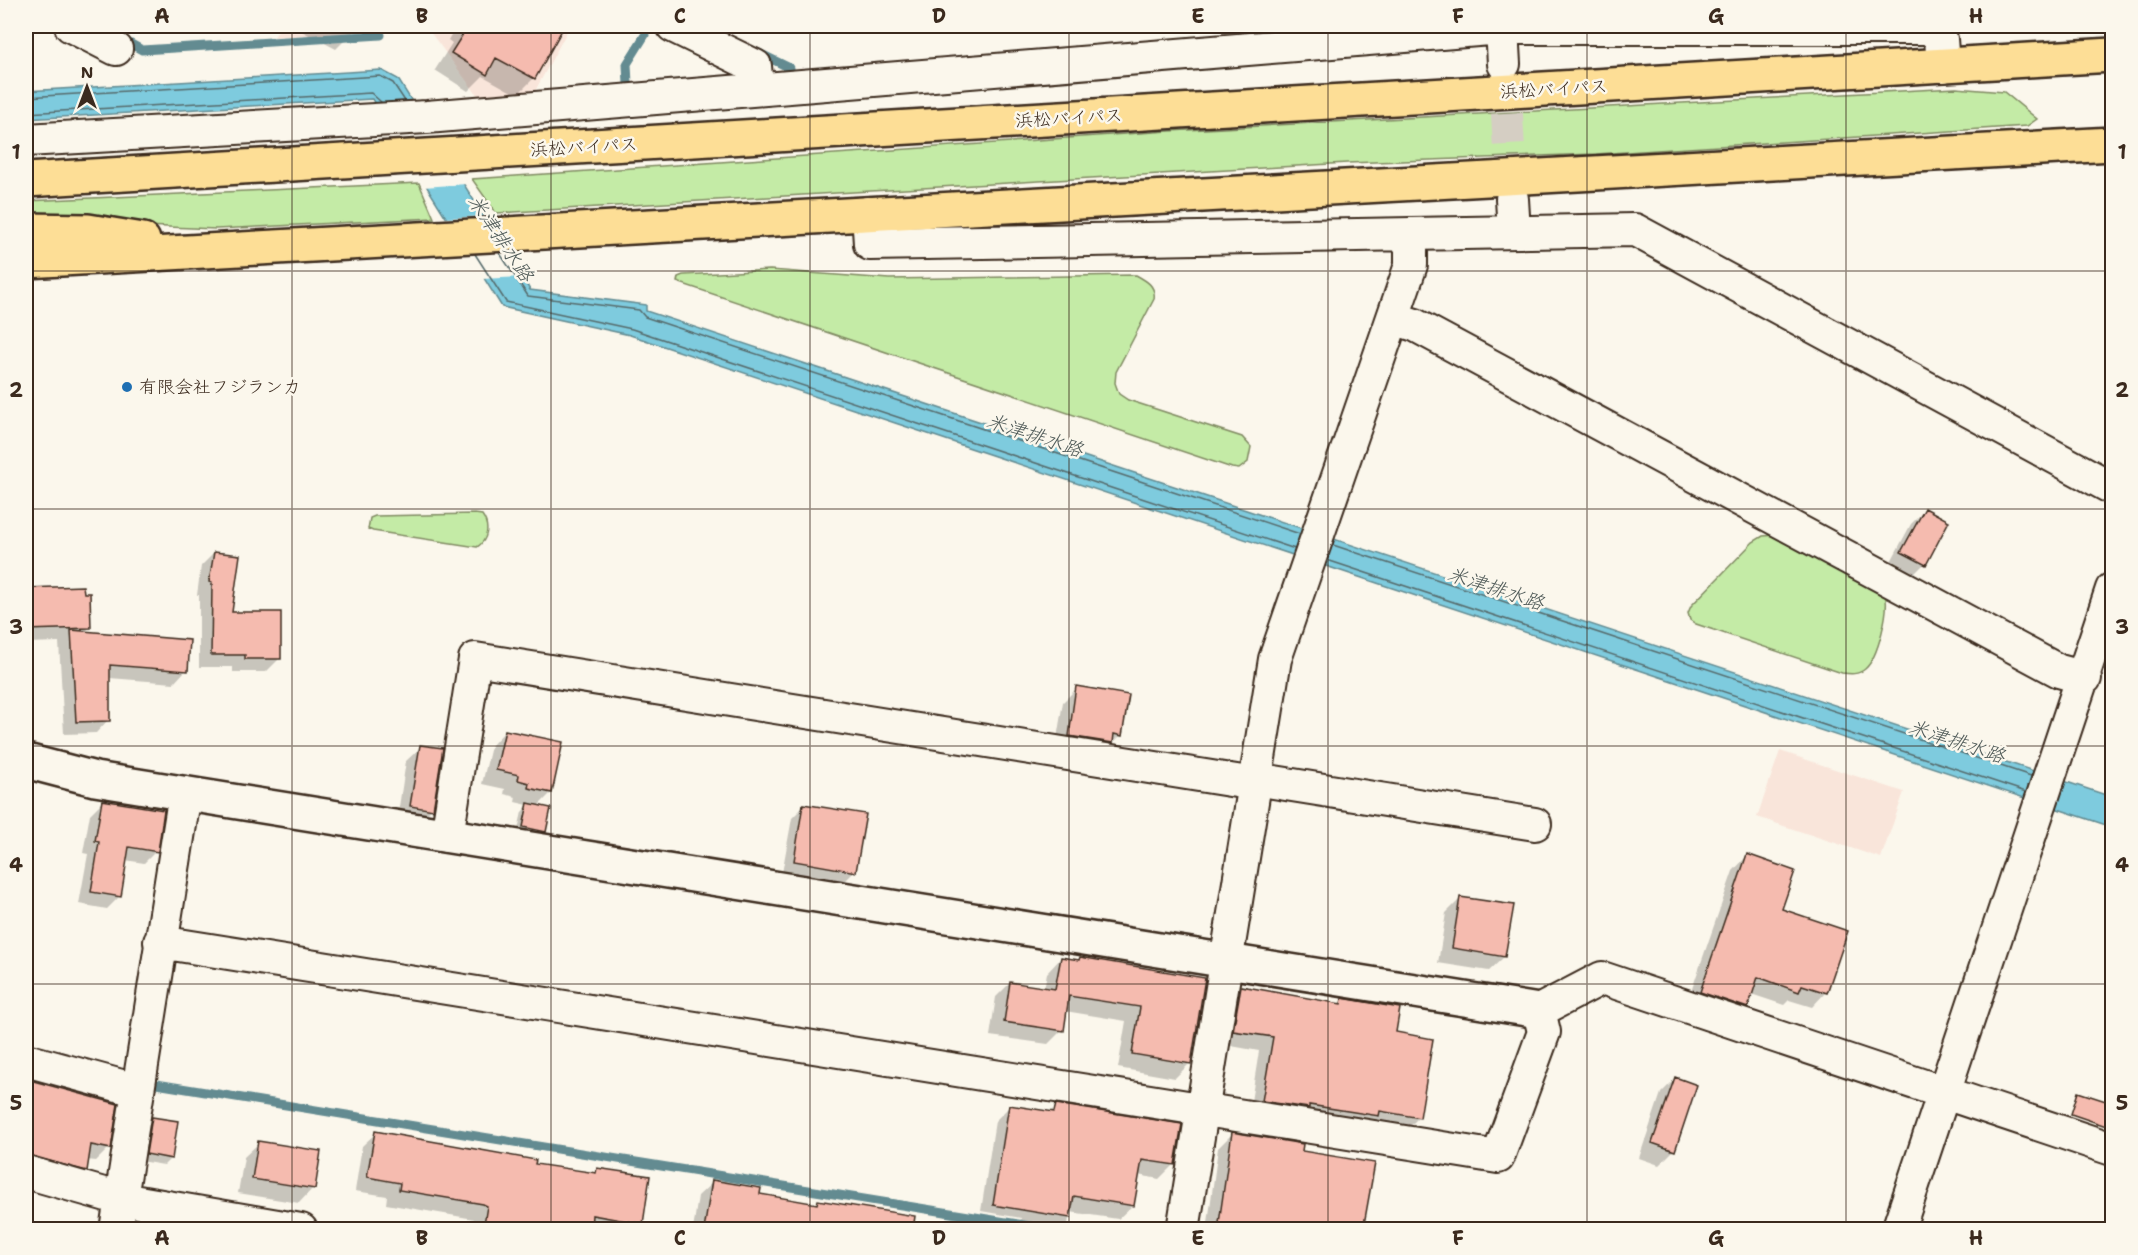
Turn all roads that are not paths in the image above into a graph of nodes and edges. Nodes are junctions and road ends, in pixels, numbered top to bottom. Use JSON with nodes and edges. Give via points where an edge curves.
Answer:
{"nodes":[{"id":1,"x":71,"y":26,"type":"edge"},
{"id":2,"x":673,"y":26,"type":"edge"},
{"id":3,"x":1502,"y":28,"type":"junction"},
{"id":4,"x":1251,"y":37,"type":"edge"},
{"id":5,"x":116,"y":49,"type":"dead end"},
{"id":6,"x":2112,"y":56,"type":"edge"},
{"id":7,"x":1504,"y":64,"type":"tunnel mouth"},
{"id":8,"x":1943,"y":66,"type":"junction"},
{"id":9,"x":757,"y":89,"type":"junction"},
{"id":10,"x":26,"y":141,"type":"edge"},
{"id":11,"x":2112,"y":144,"type":"edge"},
{"id":12,"x":26,"y":180,"type":"edge"},
{"id":13,"x":1512,"y":199,"type":"tunnel mouth"},
{"id":14,"x":868,"y":213,"type":"junction"},
{"id":15,"x":26,"y":230,"type":"edge"},
{"id":16,"x":1514,"y":232,"type":"junction"},
{"id":17,"x":1411,"y":234,"type":"junction"},
{"id":18,"x":204,"y":250,"type":"junction"},
{"id":19,"x":26,"y":261,"type":"edge"},
{"id":20,"x":1393,"y":318,"type":"junction"},
{"id":21,"x":2112,"y":488,"type":"edge"},
{"id":22,"x":2112,"y":589,"type":"edge"},
{"id":23,"x":2085,"y":678,"type":"junction"},
{"id":24,"x":26,"y":761,"type":"edge"},
{"id":25,"x":1255,"y":782,"type":"junction"},
{"id":26,"x":184,"y":793,"type":"junction"},
{"id":27,"x":1535,"y":824,"type":"dead end"},
{"id":28,"x":447,"y":836,"type":"junction"},
{"id":29,"x":160,"y":942,"type":"junction"},
{"id":30,"x":1226,"y":961,"type":"junction"},
{"id":31,"x":1539,"y":1011,"type":"junction"},
{"id":32,"x":26,"y":1060,"type":"edge"},
{"id":33,"x":136,"y":1090,"type":"junction"},
{"id":34,"x":1944,"y":1092,"type":"junction"},
{"id":35,"x":1202,"y":1109,"type":"junction"},
{"id":36,"x":2112,"y":1149,"type":"edge"},
{"id":37,"x":26,"y":1172,"type":"edge"},
{"id":38,"x":122,"y":1199,"type":"junction"},
{"id":39,"x":116,"y":1230,"type":"edge"},
{"id":40,"x":301,"y":1230,"type":"edge"},
{"id":41,"x":1183,"y":1230,"type":"edge"},
{"id":42,"x":1898,"y":1230,"type":"edge"}],
"edges":[{"from":1,"to":5,"type":"street"},
{"from":2,"to":9,"type":"street","via":[[755,66]]},
{"from":3,"to":4,"type":"street"},
{"from":3,"to":7,"type":"street"},
{"from":3,"to":8,"type":"street","via":[[1930,28],[1941,39]]},
{"from":4,"to":9,"type":"street"},
{"from":6,"to":8,"type":"highway","name":"浜松バイパス"},
{"from":8,"to":12,"type":"highway","name":"浜松バイパス"},
{"from":9,"to":10,"type":"street","via":[[427,117]]},
{"from":11,"to":14,"type":"highway"},
{"from":13,"to":16,"type":"street"},
{"from":14,"to":17,"type":"street","via":[[870,244]]},
{"from":14,"to":18,"type":"highway"},
{"from":15,"to":18,"type":"highway","via":[[88,231]]},
{"from":16,"to":17,"type":"street"},
{"from":16,"to":21,"type":"street","via":[[1635,230]]},
{"from":17,"to":20,"type":"street","via":[[1411,265]]},
{"from":18,"to":19,"type":"highway"},
{"from":20,"to":23,"type":"street","via":[[1414,325],[2059,671]]},
{"from":20,"to":25,"type":"street","via":[[1275,659]]},
{"from":22,"to":23,"type":"street"},
{"from":23,"to":34,"type":"street","via":[[2058,758],[2052,765]]},
{"from":24,"to":26,"type":"street","via":[[63,772]]},
{"from":25,"to":27,"type":"street"},
{"from":25,"to":28,"type":"street","via":[[475,659]]},
{"from":25,"to":30,"type":"street"},
{"from":26,"to":28,"type":"street"},
{"from":26,"to":29,"type":"street"},
{"from":28,"to":30,"type":"street"},
{"from":29,"to":33,"type":"street"},
{"from":29,"to":35,"type":"street"},
{"from":30,"to":31,"type":"street"},
{"from":30,"to":35,"type":"street"},
{"from":31,"to":34,"type":"street","via":[[1602,978]]},
{"from":31,"to":35,"type":"street","via":[[1544,1032],[1498,1157]]},
{"from":32,"to":33,"type":"street"},
{"from":33,"to":38,"type":"street"},
{"from":34,"to":36,"type":"street"},
{"from":34,"to":42,"type":"street"},
{"from":35,"to":41,"type":"street"},
{"from":37,"to":38,"type":"street"},
{"from":38,"to":39,"type":"street"},
{"from":38,"to":40,"type":"street"}]}
